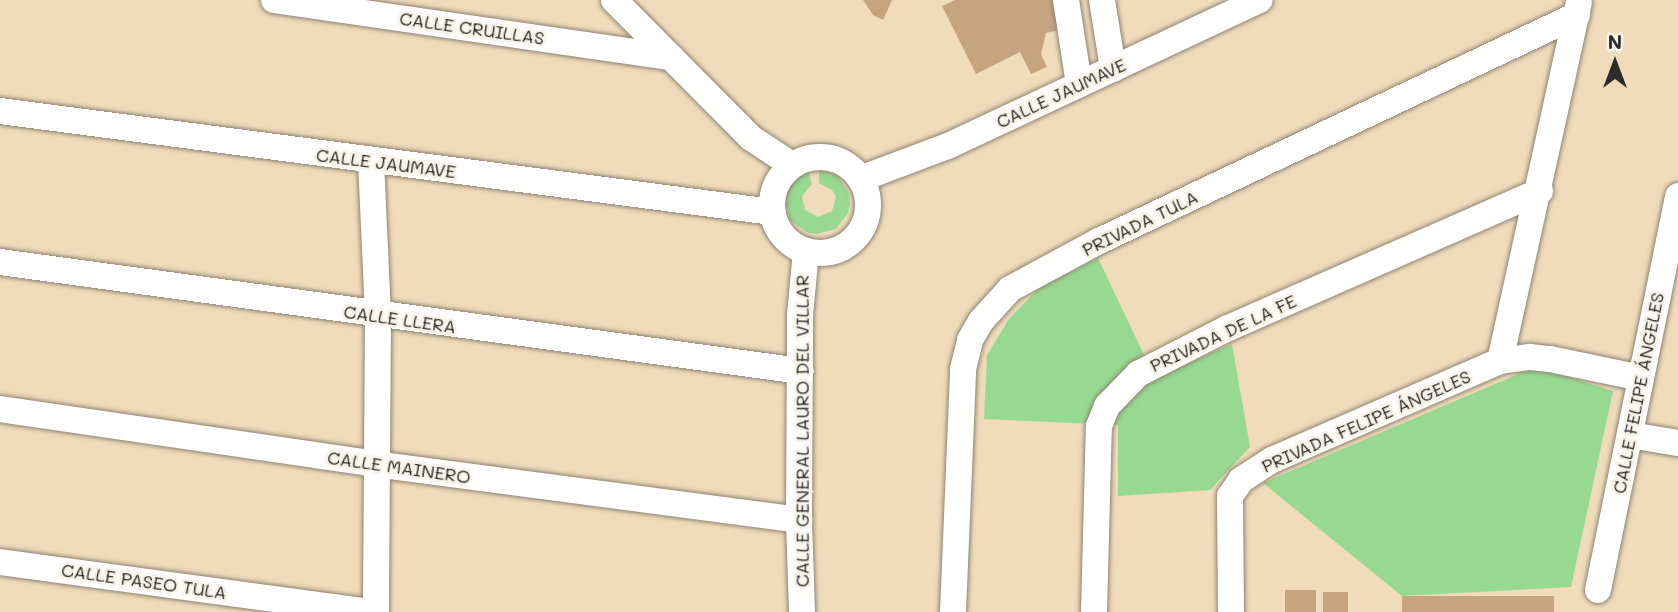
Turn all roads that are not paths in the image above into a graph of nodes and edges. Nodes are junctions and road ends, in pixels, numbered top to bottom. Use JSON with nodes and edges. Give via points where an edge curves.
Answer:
{"nodes":[{"id":1,"x":274,"y":0,"type":"edge"},
{"id":2,"x":614,"y":0,"type":"edge"},
{"id":3,"x":1066,"y":0,"type":"edge"},
{"id":4,"x":1102,"y":0,"type":"edge"},
{"id":5,"x":1259,"y":0,"type":"edge"},
{"id":6,"x":1578,"y":8,"type":"edge"},
{"id":7,"x":671,"y":57,"type":"junction"},
{"id":8,"x":1113,"y":69,"type":"junction"},
{"id":9,"x":1079,"y":85,"type":"junction"},
{"id":10,"x":0,"y":111,"type":"edge"},
{"id":11,"x":371,"y":161,"type":"junction"},
{"id":12,"x":792,"y":165,"type":"junction"},
{"id":13,"x":860,"y":179,"type":"junction"},
{"id":14,"x":1539,"y":191,"type":"junction"},
{"id":15,"x":1678,"y":196,"type":"edge"},
{"id":16,"x":772,"y":212,"type":"junction"},
{"id":17,"x":806,"y":251,"type":"junction"},
{"id":18,"x":0,"y":262,"type":"edge"},
{"id":19,"x":378,"y":316,"type":"junction"},
{"id":20,"x":1500,"y":361,"type":"junction"},
{"id":21,"x":801,"y":371,"type":"junction"},
{"id":22,"x":1641,"y":378,"type":"junction"},
{"id":23,"x":0,"y":409,"type":"edge"},
{"id":24,"x":1630,"y":435,"type":"junction"},
{"id":25,"x":1678,"y":443,"type":"edge"},
{"id":26,"x":375,"y":464,"type":"junction"},
{"id":27,"x":799,"y":520,"type":"junction"},
{"id":28,"x":0,"y":562,"type":"edge"},
{"id":29,"x":1598,"y":590,"type":"dead end"},
{"id":30,"x":374,"y":612,"type":"edge"},
{"id":31,"x":802,"y":612,"type":"edge"},
{"id":32,"x":953,"y":612,"type":"edge"},
{"id":33,"x":1094,"y":612,"type":"edge"},
{"id":34,"x":1231,"y":612,"type":"edge"}],
"edges":[{"from":1,"to":7,"type":"street","name":"CALLE CRUILLAS"},
{"from":2,"to":7,"type":"street"},
{"from":3,"to":9,"type":"street"},
{"from":4,"to":8,"type":"street"},
{"from":5,"to":8,"type":"street","name":"CALLE JAUMAVE"},
{"from":6,"to":14,"type":"street"},
{"from":6,"to":32,"type":"street","name":"PRIVADA TULA","via":[[1097,242],[1010,289],[981,321],[970,340],[963,369]]},
{"from":7,"to":12,"type":"street","via":[[751,138]]},
{"from":8,"to":9,"type":"street","name":"CALLE JAUMAVE"},
{"from":9,"to":13,"type":"street","name":"CALLE JAUMAVE","via":[[948,146]]},
{"from":10,"to":11,"type":"street","name":"CALLE JAUMAVE"},
{"from":11,"to":16,"type":"street","name":"CALLE JAUMAVE"},
{"from":11,"to":19,"type":"street"},
{"from":12,"to":13,"type":"street","via":[[808,158],[834,159]]},
{"from":12,"to":16,"type":"street","via":[[773,191]]},
{"from":13,"to":17,"type":"street","via":[[868,206],[861,230],[843,247]]},
{"from":14,"to":20,"type":"street"},
{"from":14,"to":33,"type":"street","name":"PRIVADA DE LA FE","via":[[1226,329],[1138,374],[1107,406],[1100,426]]},
{"from":15,"to":22,"type":"street","name":"CALLE FELIPE ÁNGELES"},
{"from":16,"to":17,"type":"street","via":[[785,238]]},
{"from":17,"to":21,"type":"street","name":"CALLE GENERAL LAURO DEL VILLAR","via":[[800,307]]},
{"from":18,"to":19,"type":"street","name":"CALLE LLERA"},
{"from":19,"to":21,"type":"street","name":"CALLE LLERA"},
{"from":19,"to":26,"type":"street"},
{"from":20,"to":22,"type":"street","name":"PRIVADA FELIPE ÁNGELES","via":[[1550,359]]},
{"from":20,"to":34,"type":"street","name":"PRIVADA FELIPE ÁNGELES","via":[[1295,449],[1241,480],[1230,496]]},
{"from":21,"to":27,"type":"street","name":"CALLE GENERAL LAURO DEL VILLAR"},
{"from":22,"to":24,"type":"street","name":"CALLE FELIPE ÁNGELES"},
{"from":23,"to":26,"type":"street","name":"CALLE MAINERO"},
{"from":24,"to":25,"type":"street"},
{"from":24,"to":29,"type":"street","name":"CALLE FELIPE ÁNGELES"},
{"from":26,"to":27,"type":"street","name":"CALLE MAINERO"},
{"from":26,"to":30,"type":"street"},
{"from":27,"to":31,"type":"street","name":"CALLE GENERAL LAURO DEL VILLAR"},
{"from":28,"to":30,"type":"street","name":"CALLE PASEO TULA"}]}
